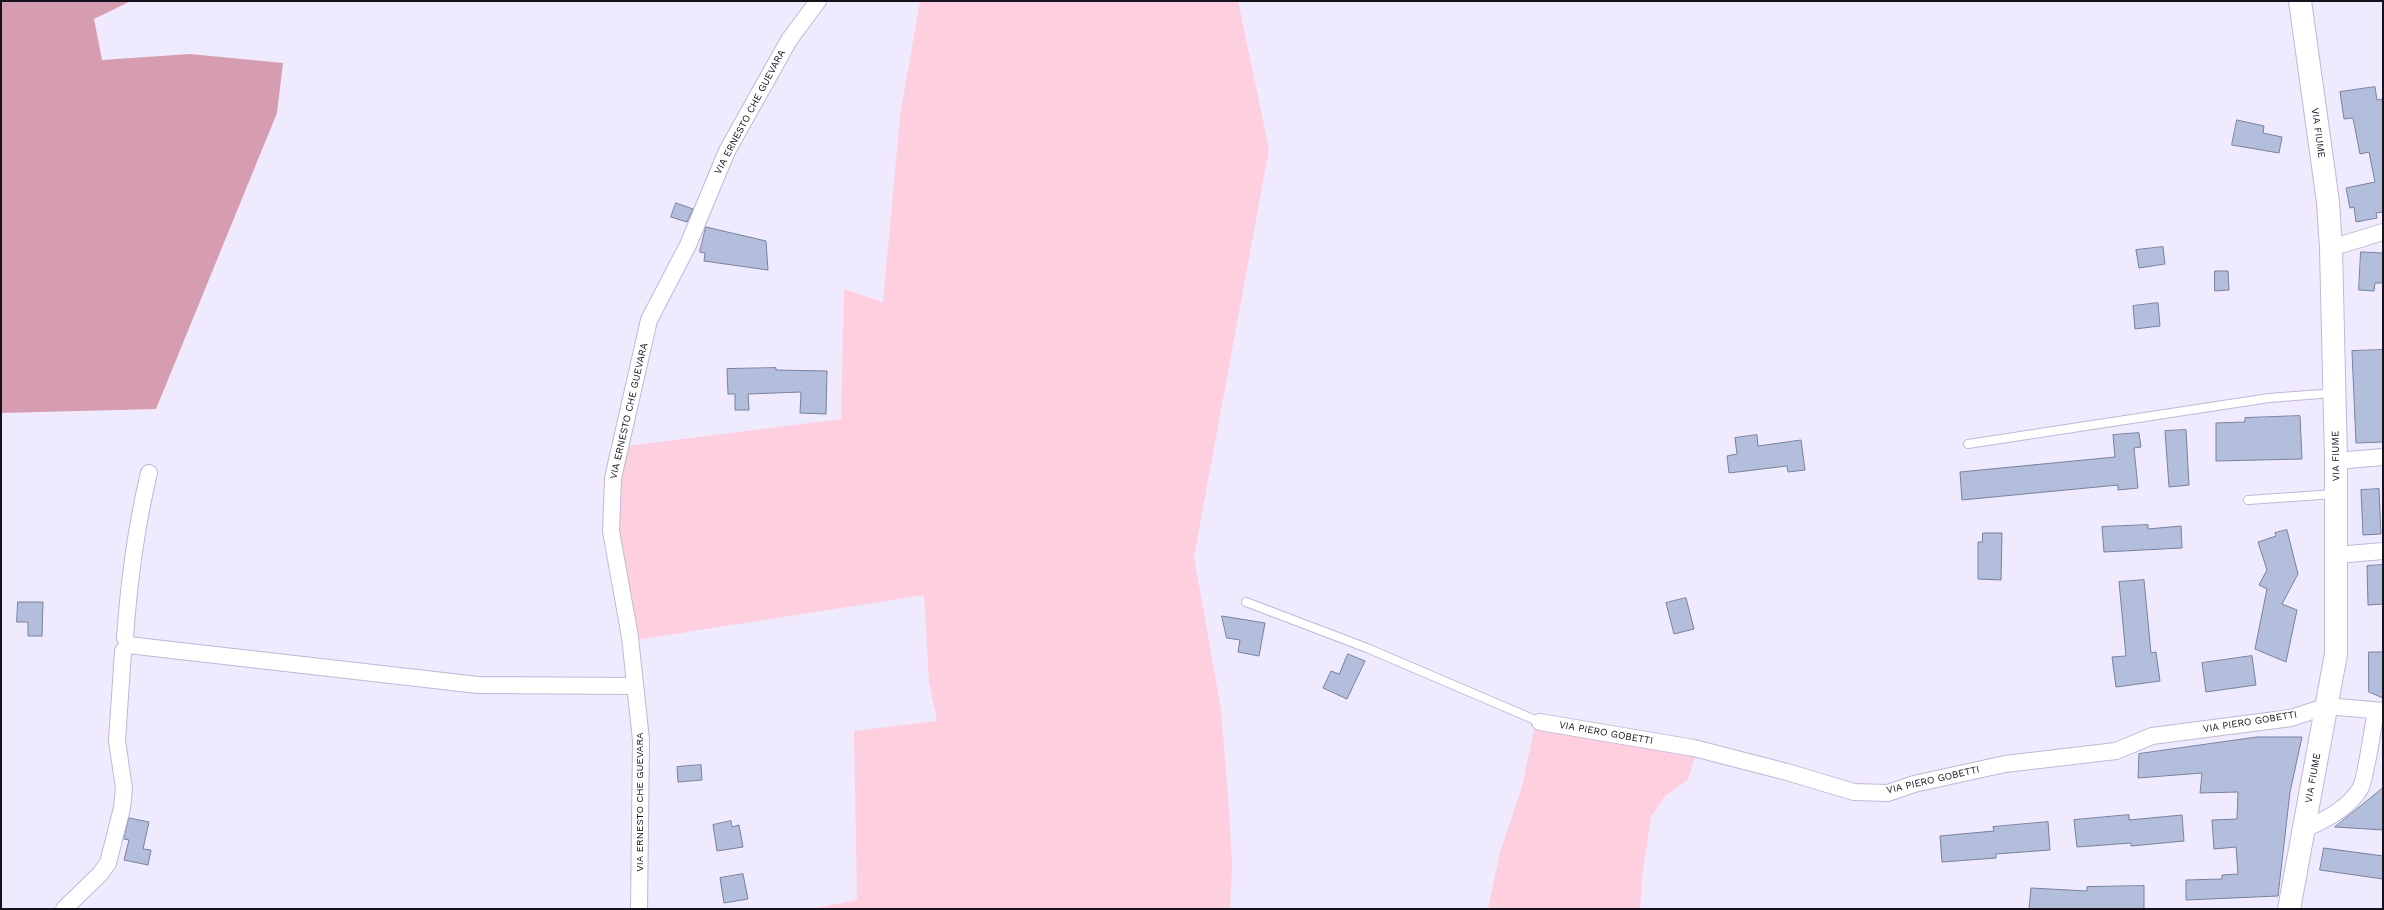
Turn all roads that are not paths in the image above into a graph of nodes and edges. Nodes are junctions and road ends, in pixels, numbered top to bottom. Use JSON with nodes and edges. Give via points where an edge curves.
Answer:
{"nodes":[{"id":1,"x":818,"y":1,"type":"edge"},
{"id":2,"x":2300,"y":1,"type":"edge"},
{"id":3,"x":2383,"y":232,"type":"edge"},
{"id":4,"x":2331,"y":248,"type":"junction"},
{"id":5,"x":2334,"y":393,"type":"junction"},
{"id":6,"x":1968,"y":444,"type":"dead end"},
{"id":7,"x":2383,"y":457,"type":"edge"},
{"id":8,"x":2336,"y":461,"type":"junction"},
{"id":9,"x":149,"y":473,"type":"dead end"},
{"id":10,"x":2336,"y":494,"type":"junction"},
{"id":11,"x":2248,"y":500,"type":"dead end"},
{"id":12,"x":2383,"y":551,"type":"edge"},
{"id":13,"x":2337,"y":555,"type":"junction"},
{"id":14,"x":1246,"y":602,"type":"dead end"},
{"id":15,"x":128,"y":644,"type":"junction"},
{"id":16,"x":635,"y":686,"type":"junction"},
{"id":17,"x":2326,"y":706,"type":"junction"},
{"id":18,"x":2380,"y":711,"type":"edge"},
{"id":19,"x":1540,"y":722,"type":"joint"},
{"id":20,"x":2304,"y":829,"type":"junction"},
{"id":21,"x":64,"y":909,"type":"edge"},
{"id":22,"x":639,"y":909,"type":"edge"},
{"id":23,"x":2289,"y":909,"type":"edge"}],
"edges":[{"from":1,"to":16,"type":"street","name":"VIA ERNESTO CHE GUEVARA","via":[[790,40],[728,151],[688,245],[649,320],[613,478],[611,531],[630,637]]},
{"from":2,"to":4,"type":"street","name":"VIA FIUME","via":[[2328,202]]},
{"from":3,"to":4,"type":"street"},
{"from":4,"to":5,"type":"street","name":"VIA FIUME"},
{"from":5,"to":6,"type":"lane","via":[[2269,398]]},
{"from":5,"to":8,"type":"street","name":"VIA FIUME"},
{"from":7,"to":8,"type":"street"},
{"from":8,"to":10,"type":"street","name":"VIA FIUME"},
{"from":9,"to":15,"type":"street","via":[[138,517],[130,569],[125,637]]},
{"from":10,"to":11,"type":"lane"},
{"from":10,"to":13,"type":"street","name":"VIA FIUME"},
{"from":12,"to":13,"type":"street"},
{"from":13,"to":17,"type":"street","name":"VIA FIUME","via":[[2336,654]]},
{"from":14,"to":19,"type":"lane","via":[[1367,648]]},
{"from":15,"to":16,"type":"street","via":[[478,685]]},
{"from":15,"to":21,"type":"street","via":[[123,650],[117,741],[124,788],[122,808],[108,863]]},
{"from":16,"to":22,"type":"street","name":"VIA ERNESTO CHE GUEVARA","via":[[641,740]]},
{"from":17,"to":18,"type":"street"},
{"from":17,"to":19,"type":"street","name":"VIA PIERO GOBETTI","via":[[2291,718],[2152,736],[2116,751],[2005,764],[1888,792],[1854,792],[1694,748]]},
{"from":17,"to":20,"type":"street","name":"VIA FIUME"},
{"from":18,"to":20,"type":"street","via":[[2361,788],[2323,822]]},
{"from":20,"to":23,"type":"street","name":"VIA FIUME"}]}
